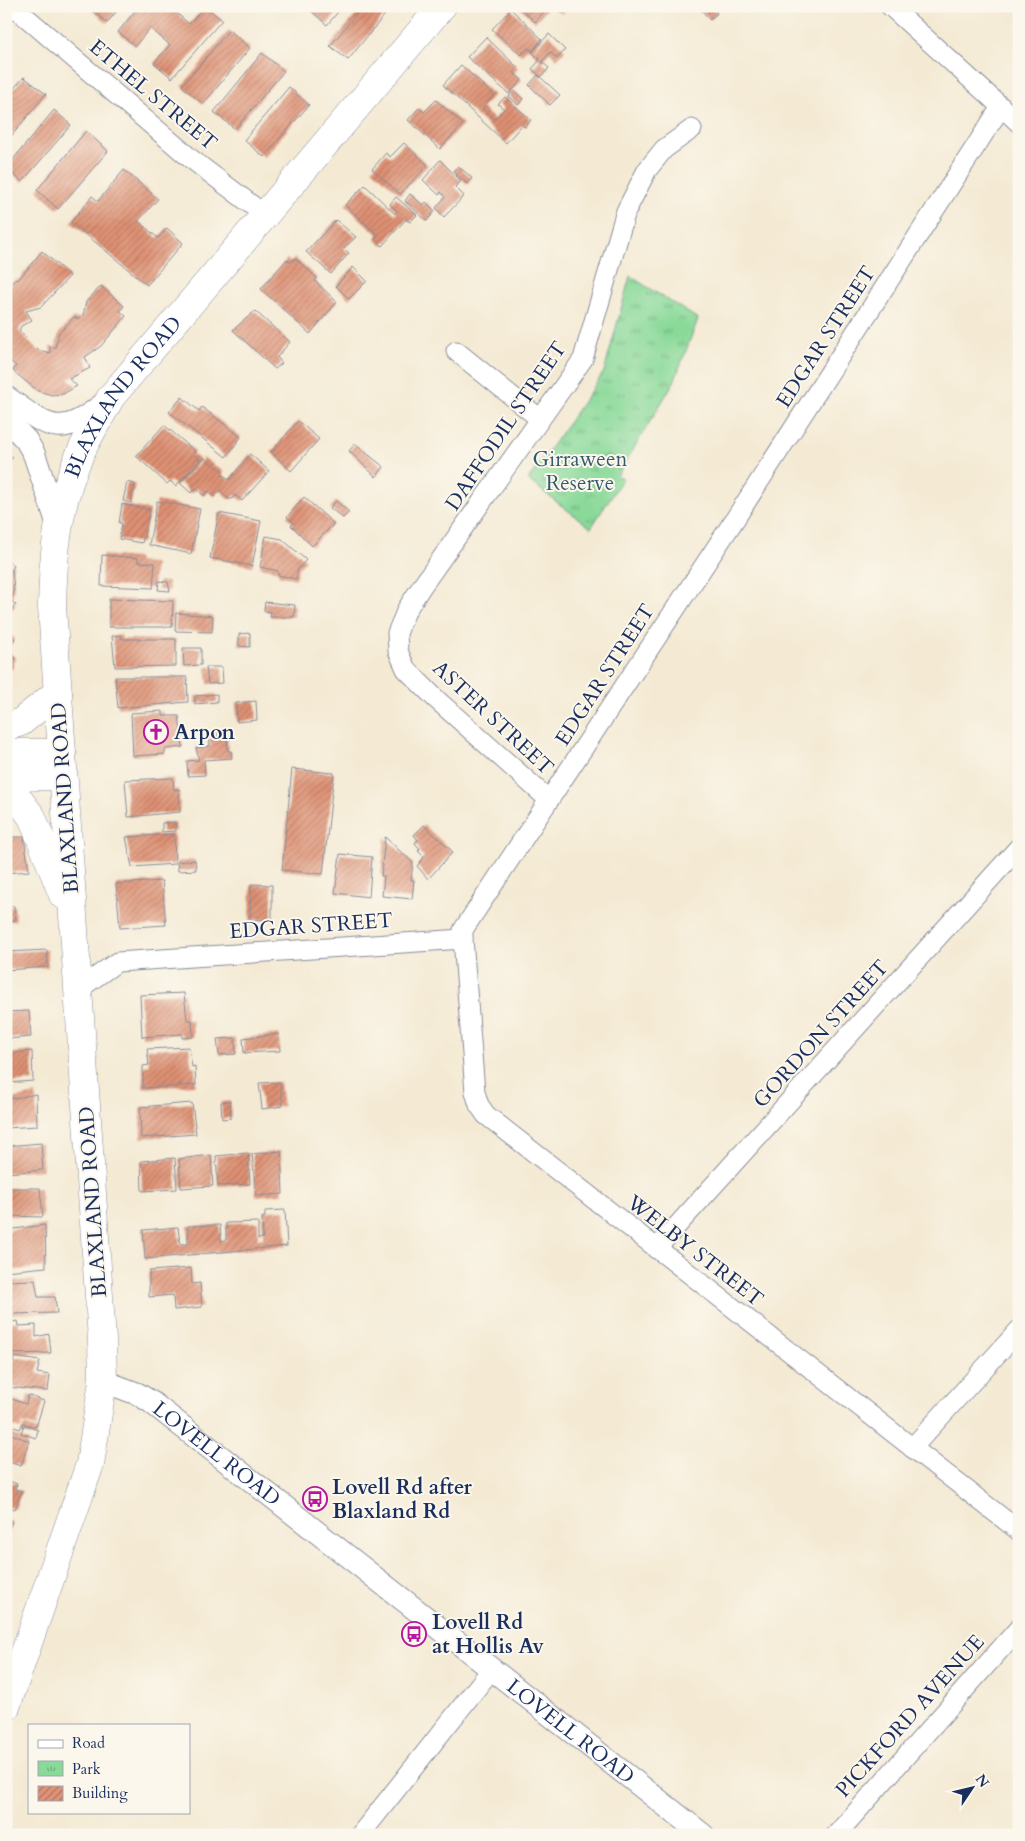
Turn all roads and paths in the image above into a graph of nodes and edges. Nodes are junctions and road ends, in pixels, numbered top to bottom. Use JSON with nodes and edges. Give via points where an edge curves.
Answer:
{"nodes":[{"id":1,"x":13,"y":6,"type":"edge"},
{"id":2,"x":442,"y":6,"type":"edge"},
{"id":3,"x":890,"y":6,"type":"edge"},
{"id":4,"x":1001,"y":107,"type":"junction"},
{"id":5,"x":1019,"y":123,"type":"edge"},
{"id":6,"x":692,"y":129,"type":"dead end"},
{"id":7,"x":265,"y":215,"type":"junction"},
{"id":8,"x":456,"y":350,"type":"dead end"},
{"id":9,"x":6,"y":397,"type":"edge"},
{"id":10,"x":111,"y":397,"type":"junction"},
{"id":11,"x":6,"y":418,"type":"edge"},
{"id":12,"x":540,"y":419,"type":"junction"},
{"id":13,"x":58,"y":526,"type":"junction"},
{"id":14,"x":406,"y":669,"type":"joint"},
{"id":15,"x":58,"y":692,"type":"junction"},
{"id":16,"x":6,"y":727,"type":"edge"},
{"id":17,"x":6,"y":753,"type":"edge"},
{"id":18,"x":62,"y":764,"type":"junction"},
{"id":19,"x":6,"y":777,"type":"edge"},
{"id":20,"x":6,"y":783,"type":"edge"},
{"id":21,"x":549,"y":800,"type":"junction"},
{"id":22,"x":1019,"y":847,"type":"edge"},
{"id":23,"x":75,"y":924,"type":"junction"},
{"id":24,"x":463,"y":939,"type":"junction"},
{"id":25,"x":79,"y":989,"type":"junction"},
{"id":26,"x":656,"y":1249,"type":"junction"},
{"id":27,"x":1019,"y":1330,"type":"edge"},
{"id":28,"x":102,"y":1381,"type":"junction"},
{"id":29,"x":912,"y":1448,"type":"junction"},
{"id":30,"x":1019,"y":1531,"type":"edge"},
{"id":31,"x":1019,"y":1628,"type":"edge"},
{"id":32,"x":491,"y":1670,"type":"junction"},
{"id":33,"x":11,"y":1680,"type":"edge"},
{"id":34,"x":6,"y":1707,"type":"edge"},
{"id":35,"x":360,"y":1835,"type":"edge"},
{"id":36,"x":703,"y":1835,"type":"edge"},
{"id":37,"x":836,"y":1835,"type":"edge"}],
"edges":[{"from":1,"to":7,"type":"street","name":"ETHEL STREET","via":[[190,158]]},
{"from":2,"to":7,"type":"main road","name":"BLAXLAND ROAD"},
{"from":3,"to":4,"type":"street"},
{"from":4,"to":5,"type":"street"},
{"from":4,"to":21,"type":"street","name":"EDGAR STREET"},
{"from":6,"to":12,"type":"street","name":"DAFFODIL STREET","via":[[664,149],[647,170],[626,211],[583,359]]},
{"from":7,"to":10,"type":"main road","name":"BLAXLAND ROAD"},
{"from":8,"to":12,"type":"street"},
{"from":9,"to":10,"type":"street","via":[[40,421],[59,426],[73,425]]},
{"from":10,"to":13,"type":"main road","name":"BLAXLAND ROAD","via":[[80,454]]},
{"from":11,"to":13,"type":"street","via":[[34,454]]},
{"from":12,"to":14,"type":"street","name":"DAFFODIL STREET","via":[[407,609],[397,633],[398,651]]},
{"from":13,"to":15,"type":"main road","name":"BLAXLAND ROAD","via":[[52,607]]},
{"from":14,"to":21,"type":"street","name":"ASTER STREET"},
{"from":15,"to":16,"type":"main road","via":[[21,722]]},
{"from":15,"to":18,"type":"main road","name":"BLAXLAND ROAD"},
{"from":17,"to":18,"type":"main road"},
{"from":18,"to":19,"type":"main road"},
{"from":18,"to":23,"type":"main road","name":"BLAXLAND ROAD"},
{"from":20,"to":23,"type":"main road","via":[[32,817]]},
{"from":21,"to":24,"type":"street","name":"EDGAR STREET","via":[[463,930]]},
{"from":22,"to":26,"type":"street","name":"GORDON STREET"},
{"from":23,"to":25,"type":"main road","name":"BLAXLAND ROAD"},
{"from":24,"to":25,"type":"street","name":"EDGAR STREET","via":[[117,962]]},
{"from":24,"to":26,"type":"street","name":"WELBY STREET","via":[[475,1092],[479,1105],[494,1123]]},
{"from":25,"to":28,"type":"main road","name":"BLAXLAND ROAD"},
{"from":26,"to":29,"type":"street","name":"WELBY STREET"},
{"from":27,"to":29,"type":"street"},
{"from":28,"to":32,"type":"street","name":"LOVELL ROAD","via":[[151,1402]]},
{"from":28,"to":33,"type":"main road","name":"BLAXLAND ROAD","via":[[90,1464]]},
{"from":29,"to":30,"type":"street","name":"WELBY STREET"},
{"from":31,"to":37,"type":"street","name":"PICKFORD AVENUE"},
{"from":32,"to":35,"type":"street"},
{"from":32,"to":36,"type":"street","name":"LOVELL ROAD"},
{"from":33,"to":34,"type":"main road","name":"BLAXLAND ROAD"}]}
